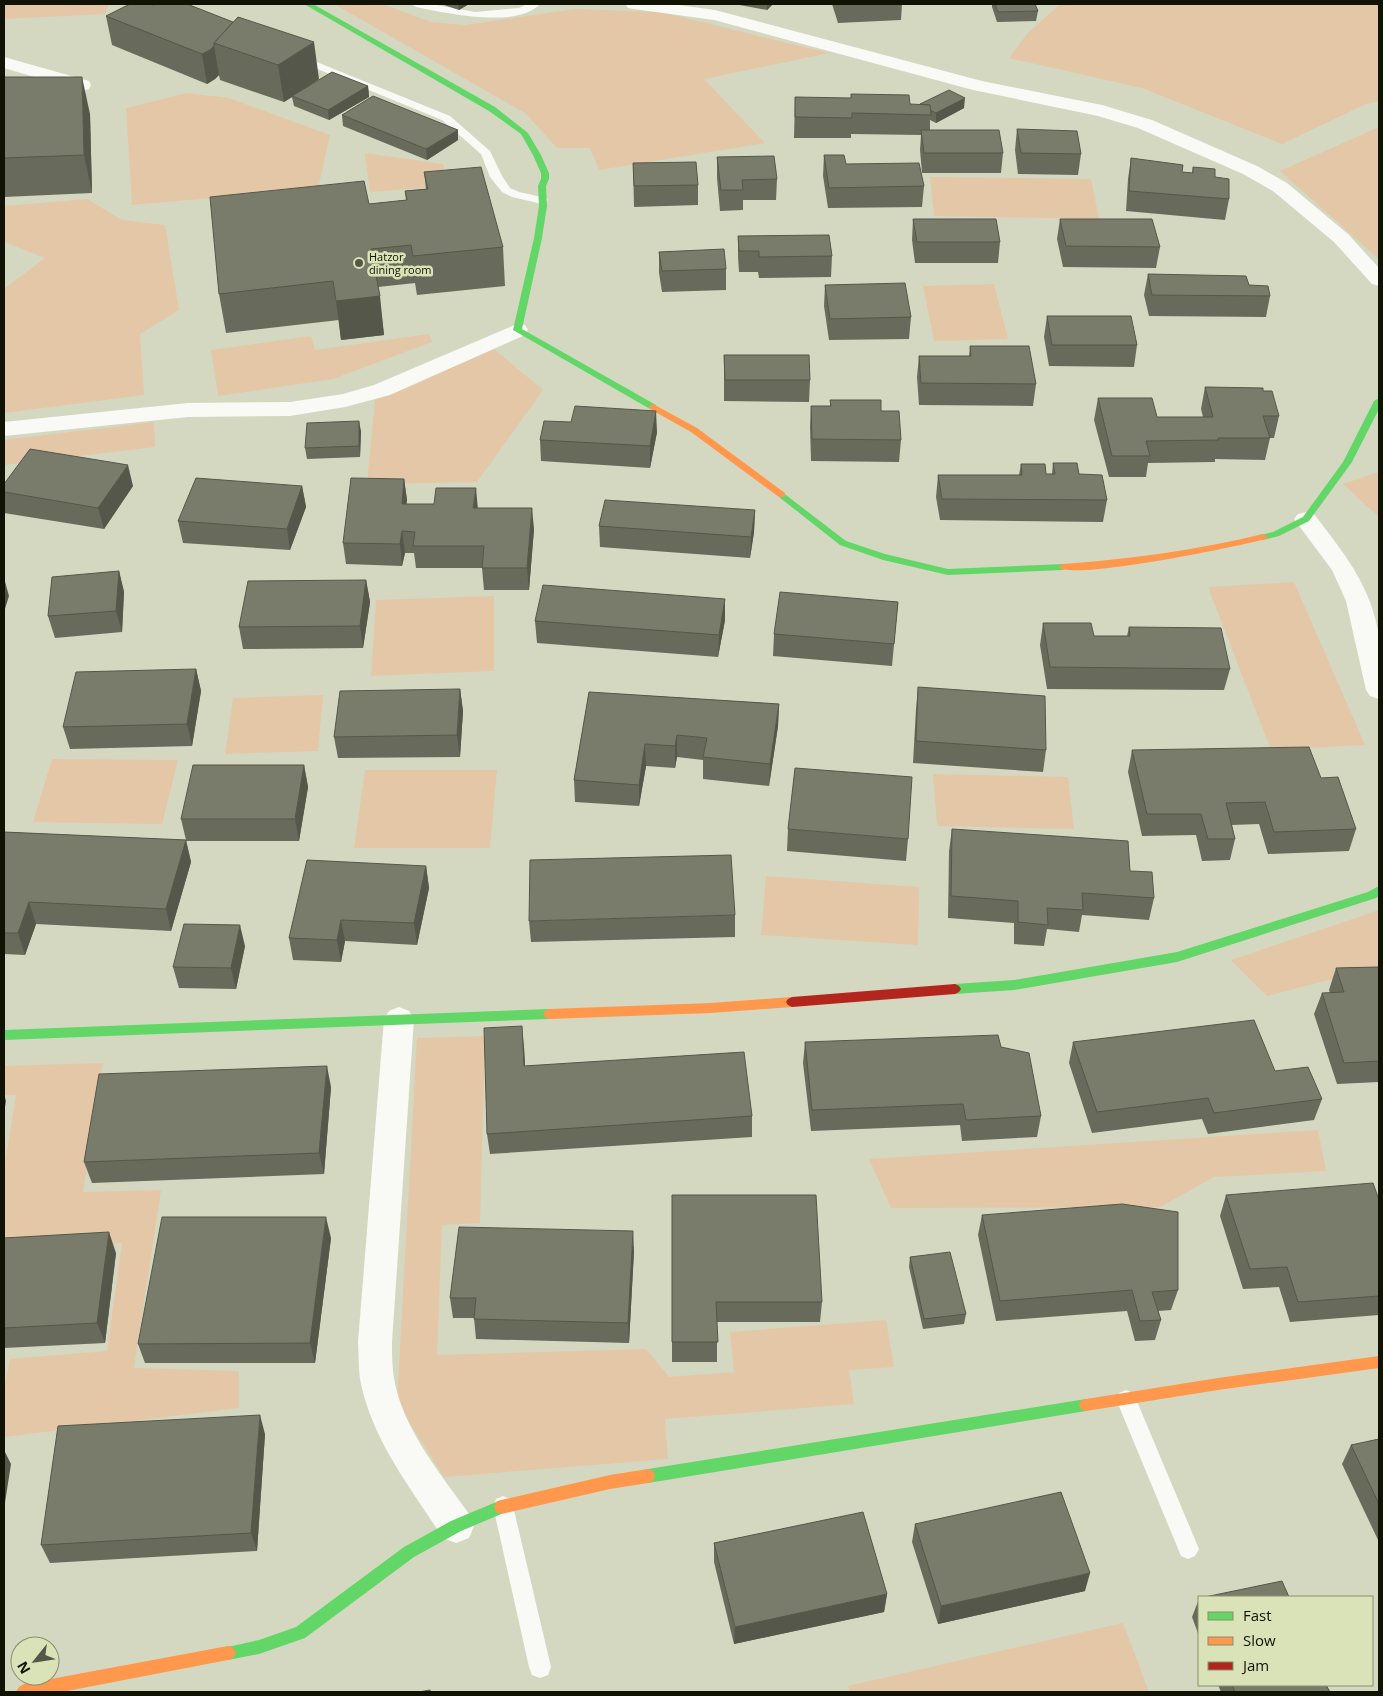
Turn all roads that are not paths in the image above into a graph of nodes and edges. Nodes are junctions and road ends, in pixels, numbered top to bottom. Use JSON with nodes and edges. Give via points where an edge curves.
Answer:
{"nodes":[{"id":1,"x":308,"y":4,"type":"edge"},
{"id":2,"x":416,"y":4,"type":"edge"},
{"id":3,"x":535,"y":4,"type":"edge"},
{"id":4,"x":634,"y":4,"type":"edge"},
{"id":5,"x":288,"y":53,"type":"edge"},
{"id":6,"x":4,"y":62,"type":"edge"},
{"id":7,"x":82,"y":85,"type":"edge"},
{"id":8,"x":542,"y":200,"type":"junction"},
{"id":9,"x":1379,"y":280,"type":"edge"},
{"id":10,"x":517,"y":330,"type":"junction"},
{"id":11,"x":1379,"y":401,"type":"edge"},
{"id":12,"x":4,"y":429,"type":"edge"},
{"id":13,"x":1306,"y":519,"type":"junction"},
{"id":14,"x":1379,"y":690,"type":"edge"},
{"id":15,"x":1379,"y":890,"type":"edge"},
{"id":16,"x":399,"y":1019,"type":"junction"},
{"id":17,"x":4,"y":1035,"type":"edge"},
{"id":18,"x":1379,"y":1362,"type":"edge"},
{"id":19,"x":1126,"y":1399,"type":"junction"},
{"id":20,"x":502,"y":1506,"type":"junction"},
{"id":21,"x":456,"y":1526,"type":"junction"},
{"id":22,"x":1188,"y":1549,"type":"dead end"},
{"id":23,"x":540,"y":1667,"type":"dead end"},
{"id":24,"x":24,"y":1692,"type":"edge"}],
"edges":[{"from":1,"to":8,"type":"street","via":[[492,109],[524,133],[545,173]]},
{"from":2,"to":3,"type":"lane","via":[[475,15],[521,12]]},
{"from":4,"to":9,"type":"street","via":[[715,15],[980,86],[1102,110],[1145,124],[1250,170],[1280,187],[1341,238]]},
{"from":5,"to":8,"type":"lane","via":[[446,118],[486,153],[496,178],[506,190],[516,196]]},
{"from":6,"to":7,"type":"street"},
{"from":8,"to":10,"type":"street","via":[[538,238]]},
{"from":10,"to":12,"type":"street","via":[[382,390],[345,400],[290,409],[188,410]]},
{"from":10,"to":13,"type":"street","via":[[694,430],[843,543],[883,557],[948,572],[1121,564],[1212,550],[1276,534]]},
{"from":11,"to":13,"type":"street","via":[[1347,462]]},
{"from":13,"to":14,"type":"street","via":[[1343,568],[1358,601]]},
{"from":15,"to":16,"type":"street","via":[[1372,896],[1177,957],[1014,985],[711,1008]]},
{"from":16,"to":17,"type":"street"},
{"from":16,"to":21,"type":"street","via":[[374,1342],[377,1375],[394,1431]]},
{"from":18,"to":19,"type":"street"},
{"from":19,"to":20,"type":"street","via":[[610,1482]]},
{"from":19,"to":22,"type":"lane"},
{"from":20,"to":21,"type":"street"},
{"from":20,"to":23,"type":"lane"},
{"from":21,"to":24,"type":"street","via":[[409,1552],[300,1633],[259,1647]]}]}
